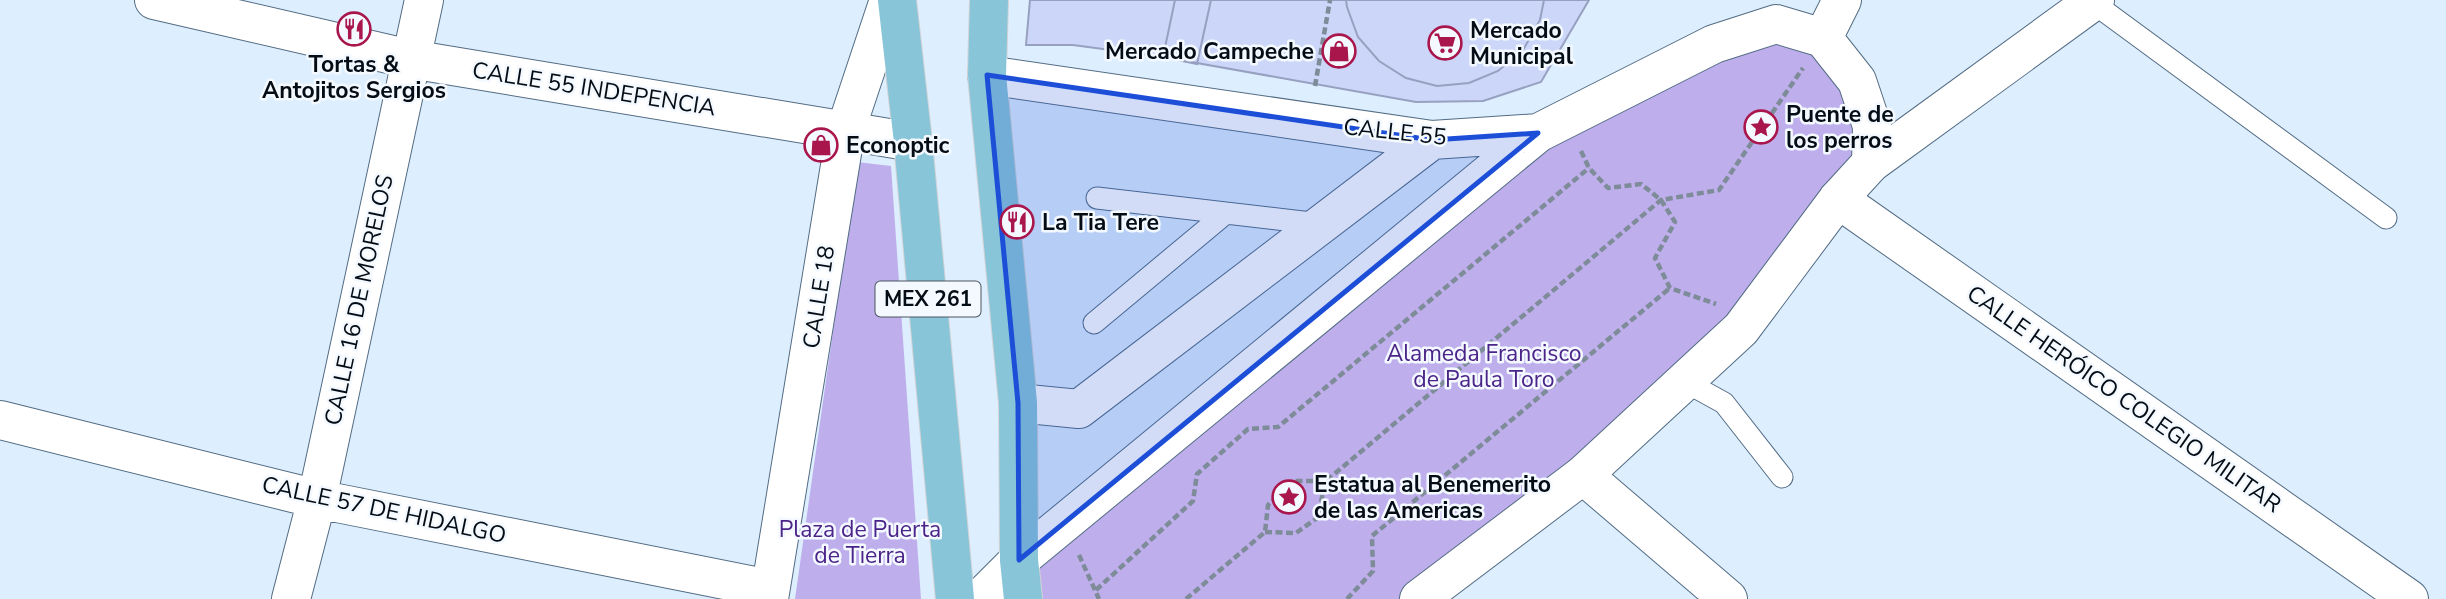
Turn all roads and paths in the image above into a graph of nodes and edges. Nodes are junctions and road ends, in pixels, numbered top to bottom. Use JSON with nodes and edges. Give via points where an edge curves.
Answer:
{"nodes":[{"id":1,"x":154,"y":0,"type":"edge"},
{"id":2,"x":425,"y":0,"type":"edge"},
{"id":3,"x":889,"y":0,"type":"edge"},
{"id":4,"x":897,"y":0,"type":"edge"},
{"id":5,"x":989,"y":0,"type":"edge"},
{"id":6,"x":1330,"y":0,"type":"edge"},
{"id":7,"x":1842,"y":0,"type":"edge"},
{"id":8,"x":2094,"y":1,"type":"edge"},
{"id":9,"x":1823,"y":38,"type":"junction"},
{"id":10,"x":410,"y":59,"type":"junction"},
{"id":11,"x":987,"y":75,"type":"junction"},
{"id":12,"x":1315,"y":87,"type":"dead end"},
{"id":13,"x":1551,"y":126,"type":"junction"},
{"id":14,"x":846,"y":129,"type":"junction"},
{"id":15,"x":1432,"y":140,"type":"junction"},
{"id":16,"x":913,"y":142,"type":"junction"},
{"id":17,"x":1871,"y":163,"type":"junction"},
{"id":18,"x":1589,"y":168,"type":"junction"},
{"id":19,"x":1097,"y":198,"type":"dead end"},
{"id":20,"x":1661,"y":200,"type":"junction"},
{"id":21,"x":1838,"y":200,"type":"junction"},
{"id":22,"x":1226,"y":213,"type":"junction"},
{"id":23,"x":2386,"y":218,"type":"dead end"},
{"id":24,"x":1322,"y":224,"type":"junction"},
{"id":25,"x":1670,"y":288,"type":"junction"},
{"id":26,"x":1750,"y":317,"type":"junction"},
{"id":27,"x":1094,"y":323,"type":"dead end"},
{"id":28,"x":1684,"y":382,"type":"junction"},
{"id":29,"x":1018,"y":403,"type":"junction"},
{"id":30,"x":0,"y":420,"type":"edge"},
{"id":31,"x":1583,"y":475,"type":"junction"},
{"id":32,"x":1782,"y":477,"type":"dead end"},
{"id":33,"x":1326,"y":481,"type":"junction"},
{"id":34,"x":317,"y":499,"type":"junction"},
{"id":35,"x":1064,"y":523,"type":"junction"},
{"id":36,"x":1265,"y":532,"type":"junction"},
{"id":37,"x":1019,"y":560,"type":"junction"},
{"id":38,"x":1096,"y":590,"type":"junction"},
{"id":39,"x":770,"y":594,"type":"edge"},
{"id":40,"x":290,"y":599,"type":"edge"},
{"id":41,"x":955,"y":599,"type":"edge"},
{"id":42,"x":980,"y":599,"type":"edge"},
{"id":43,"x":1023,"y":599,"type":"edge"},
{"id":44,"x":1098,"y":599,"type":"edge"},
{"id":45,"x":1186,"y":599,"type":"edge"},
{"id":46,"x":1347,"y":599,"type":"edge"},
{"id":47,"x":1419,"y":599,"type":"edge"},
{"id":48,"x":1728,"y":599,"type":"edge"},
{"id":49,"x":2409,"y":599,"type":"edge"}],
"edges":[{"from":1,"to":10,"type":"street","name":"CALLE 55 INDEPENCIA"},
{"from":2,"to":10,"type":"street","name":"CALLE 16 DE MORELOS"},
{"from":3,"to":14,"type":"street","name":"CALLE 18"},
{"from":4,"to":16,"type":"main road","number":"MEX 261"},
{"from":5,"to":11,"type":"main road","number":"MEX 261"},
{"from":6,"to":12,"type":"path"},
{"from":7,"to":9,"type":"street"},
{"from":8,"to":17,"type":"street"},
{"from":8,"to":23,"type":"lane"},
{"from":9,"to":13,"type":"street","name":"CALLE 55","via":[[1776,24],[1714,44]]},
{"from":9,"to":17,"type":"street","via":[[1857,82],[1872,126]]},
{"from":9,"to":20,"type":"path","via":[[1719,190]]},
{"from":10,"to":14,"type":"street","name":"CALLE 55 INDEPENCIA"},
{"from":10,"to":34,"type":"street","name":"CALLE 16 DE MORELOS"},
{"from":11,"to":15,"type":"street","name":"CALLE 55"},
{"from":11,"to":29,"type":"main road","number":"MEX 261"},
{"from":13,"to":15,"type":"street","name":"CALLE 55"},
{"from":13,"to":18,"type":"path"},
{"from":13,"to":35,"type":"street"},
{"from":14,"to":16,"type":"street","name":"CALLE 55 INDEPENCIA"},
{"from":14,"to":39,"type":"street","name":"CALLE 18"},
{"from":15,"to":24,"type":"street"},
{"from":16,"to":41,"type":"main road","number":"MEX 261"},
{"from":17,"to":21,"type":"street"},
{"from":18,"to":20,"type":"path","via":[[1608,188],[1641,184]]},
{"from":18,"to":38,"type":"path","via":[[1278,427],[1248,429],[1197,474],[1193,501]]},
{"from":19,"to":22,"type":"lane"},
{"from":20,"to":25,"type":"path","via":[[1675,222],[1655,258]]},
{"from":20,"to":33,"type":"path"},
{"from":21,"to":26,"type":"street"},
{"from":21,"to":49,"type":"street","name":"CALLE HERÓICO COLEGIO MILITAR"},
{"from":22,"to":24,"type":"lane"},
{"from":22,"to":27,"type":"lane"},
{"from":24,"to":29,"type":"street","via":[[1079,409]]},
{"from":25,"to":26,"type":"path"},
{"from":25,"to":46,"type":"path","via":[[1372,536],[1373,571]]},
{"from":26,"to":28,"type":"street"},
{"from":28,"to":31,"type":"street"},
{"from":28,"to":32,"type":"lane","via":[[1724,403]]},
{"from":29,"to":37,"type":"main road","number":"MEX 261"},
{"from":30,"to":34,"type":"street","name":"CALLE 57 DE HIDALGO"},
{"from":31,"to":47,"type":"street"},
{"from":31,"to":48,"type":"street"},
{"from":33,"to":36,"type":"path","via":[[1293,481],[1268,505]]},
{"from":33,"to":36,"type":"path","via":[[1317,518],[1296,533]]},
{"from":34,"to":39,"type":"street","name":"CALLE 57 DE HIDALGO"},
{"from":34,"to":40,"type":"street","name":"CALLE 16 DE MORELOS"},
{"from":35,"to":37,"type":"street"},
{"from":35,"to":38,"type":"path"},
{"from":36,"to":45,"type":"path"},
{"from":37,"to":42,"type":"street"},
{"from":37,"to":43,"type":"main road","number":"MEX 261"},
{"from":38,"to":44,"type":"path"}]}
